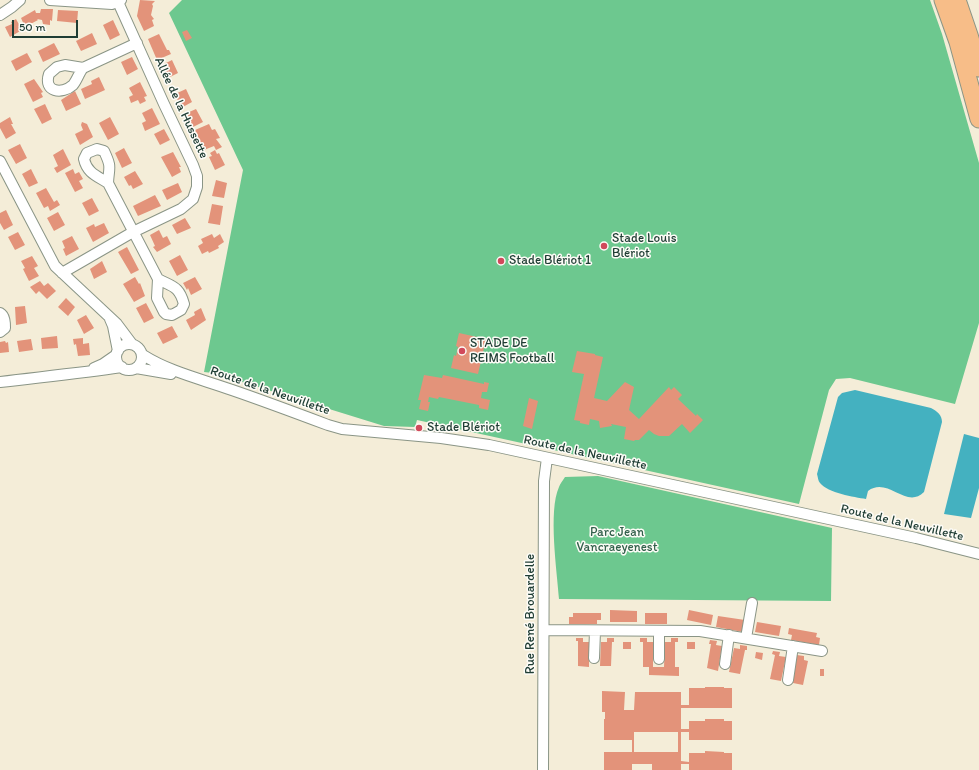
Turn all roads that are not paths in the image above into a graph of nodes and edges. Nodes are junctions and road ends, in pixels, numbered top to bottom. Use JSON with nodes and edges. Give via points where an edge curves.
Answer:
{"nodes":[{"id":1,"x":20,"y":0,"type":"edge"},
{"id":2,"x":50,"y":0,"type":"edge"},
{"id":3,"x":943,"y":0,"type":"edge"},
{"id":4,"x":957,"y":0,"type":"edge"},
{"id":5,"x":119,"y":1,"type":"edge"},
{"id":6,"x":0,"y":15,"type":"edge"},
{"id":7,"x":137,"y":43,"type":"junction"},
{"id":8,"x":83,"y":68,"type":"dead end"},
{"id":9,"x":979,"y":68,"type":"edge"},
{"id":10,"x":979,"y":119,"type":"edge"},
{"id":11,"x":0,"y":161,"type":"edge"},
{"id":12,"x":108,"y":183,"type":"dead end"},
{"id":13,"x":133,"y":232,"type":"junction"},
{"id":14,"x":62,"y":273,"type":"junction"},
{"id":15,"x":158,"y":279,"type":"dead end"},
{"id":16,"x":0,"y":313,"type":"edge"},
{"id":17,"x":108,"y":316,"type":"junction"},
{"id":18,"x":0,"y":332,"type":"edge"},
{"id":19,"x":132,"y":344,"type":"junction"},
{"id":20,"x":117,"y":353,"type":"junction"},
{"id":21,"x":143,"y":355,"type":"junction"},
{"id":22,"x":122,"y":367,"type":"junction"},
{"id":23,"x":136,"y":368,"type":"junction"},
{"id":24,"x":86,"y":371,"type":"junction"},
{"id":25,"x":188,"y":376,"type":"junction"},
{"id":26,"x":0,"y":382,"type":"edge"},
{"id":27,"x":547,"y":458,"type":"junction"},
{"id":28,"x":979,"y":554,"type":"edge"},
{"id":29,"x":752,"y":603,"type":"dead end"},
{"id":30,"x":544,"y":630,"type":"junction"},
{"id":31,"x":595,"y":631,"type":"junction"},
{"id":32,"x":659,"y":631,"type":"junction"},
{"id":33,"x":729,"y":636,"type":"junction"},
{"id":34,"x":746,"y":638,"type":"junction"},
{"id":35,"x":793,"y":646,"type":"junction"},
{"id":36,"x":822,"y":651,"type":"dead end"},
{"id":37,"x":594,"y":658,"type":"dead end"},
{"id":38,"x":659,"y":659,"type":"dead end"},
{"id":39,"x":725,"y":664,"type":"dead end"},
{"id":40,"x":788,"y":680,"type":"dead end"},
{"id":41,"x":543,"y":770,"type":"edge"}],
"edges":[{"from":1,"to":6,"type":"street"},
{"from":2,"to":5,"type":"street","via":[[112,4]]},
{"from":3,"to":10,"type":"highway","via":[[958,42]]},
{"from":4,"to":9,"type":"highway"},
{"from":5,"to":7,"type":"street","name":"Allée de la Hussette"},
{"from":7,"to":8,"type":"street"},
{"from":7,"to":13,"type":"street","name":"Allée de la Hussette","via":[[193,165],[197,182],[193,199],[188,204]]},
{"from":11,"to":14,"type":"street","via":[[51,259]]},
{"from":12,"to":13,"type":"street"},
{"from":13,"to":14,"type":"street","name":"Allée de la Hussette"},
{"from":13,"to":15,"type":"street"},
{"from":14,"to":17,"type":"street"},
{"from":16,"to":18,"type":"street","via":[[5,328]]},
{"from":17,"to":19,"type":"street"},
{"from":17,"to":20,"type":"street","via":[[113,326]]},
{"from":19,"to":20,"type":"street","via":[[121,346]]},
{"from":19,"to":21,"type":"street","via":[[139,348]]},
{"from":20,"to":22,"type":"street","via":[[117,360]]},
{"from":20,"to":24,"type":"street","via":[[103,364]]},
{"from":21,"to":23,"type":"street","via":[[140,365]]},
{"from":21,"to":25,"type":"street","name":"Route de la Neuvillette","via":[[156,364]]},
{"from":22,"to":23,"type":"street","via":[[131,370]]},
{"from":22,"to":24,"type":"street"},
{"from":23,"to":25,"type":"street","name":"Route de la Neuvillette"},
{"from":24,"to":26,"type":"street"},
{"from":25,"to":27,"type":"street","name":"Route de la Neuvillette","via":[[342,429],[441,438],[489,445]]},
{"from":27,"to":28,"type":"street","name":"Route de la Neuvillette"},
{"from":27,"to":30,"type":"street","name":"Rue René Brouardelle","via":[[544,481]]},
{"from":29,"to":34,"type":"street"},
{"from":30,"to":31,"type":"street"},
{"from":30,"to":41,"type":"street","name":"Rue René Brouardelle"},
{"from":31,"to":32,"type":"street"},
{"from":31,"to":37,"type":"street"},
{"from":32,"to":33,"type":"street","via":[[700,631]]},
{"from":32,"to":38,"type":"street"},
{"from":33,"to":34,"type":"street"},
{"from":33,"to":39,"type":"street"},
{"from":34,"to":35,"type":"street"},
{"from":35,"to":36,"type":"street"},
{"from":35,"to":40,"type":"street"}]}
